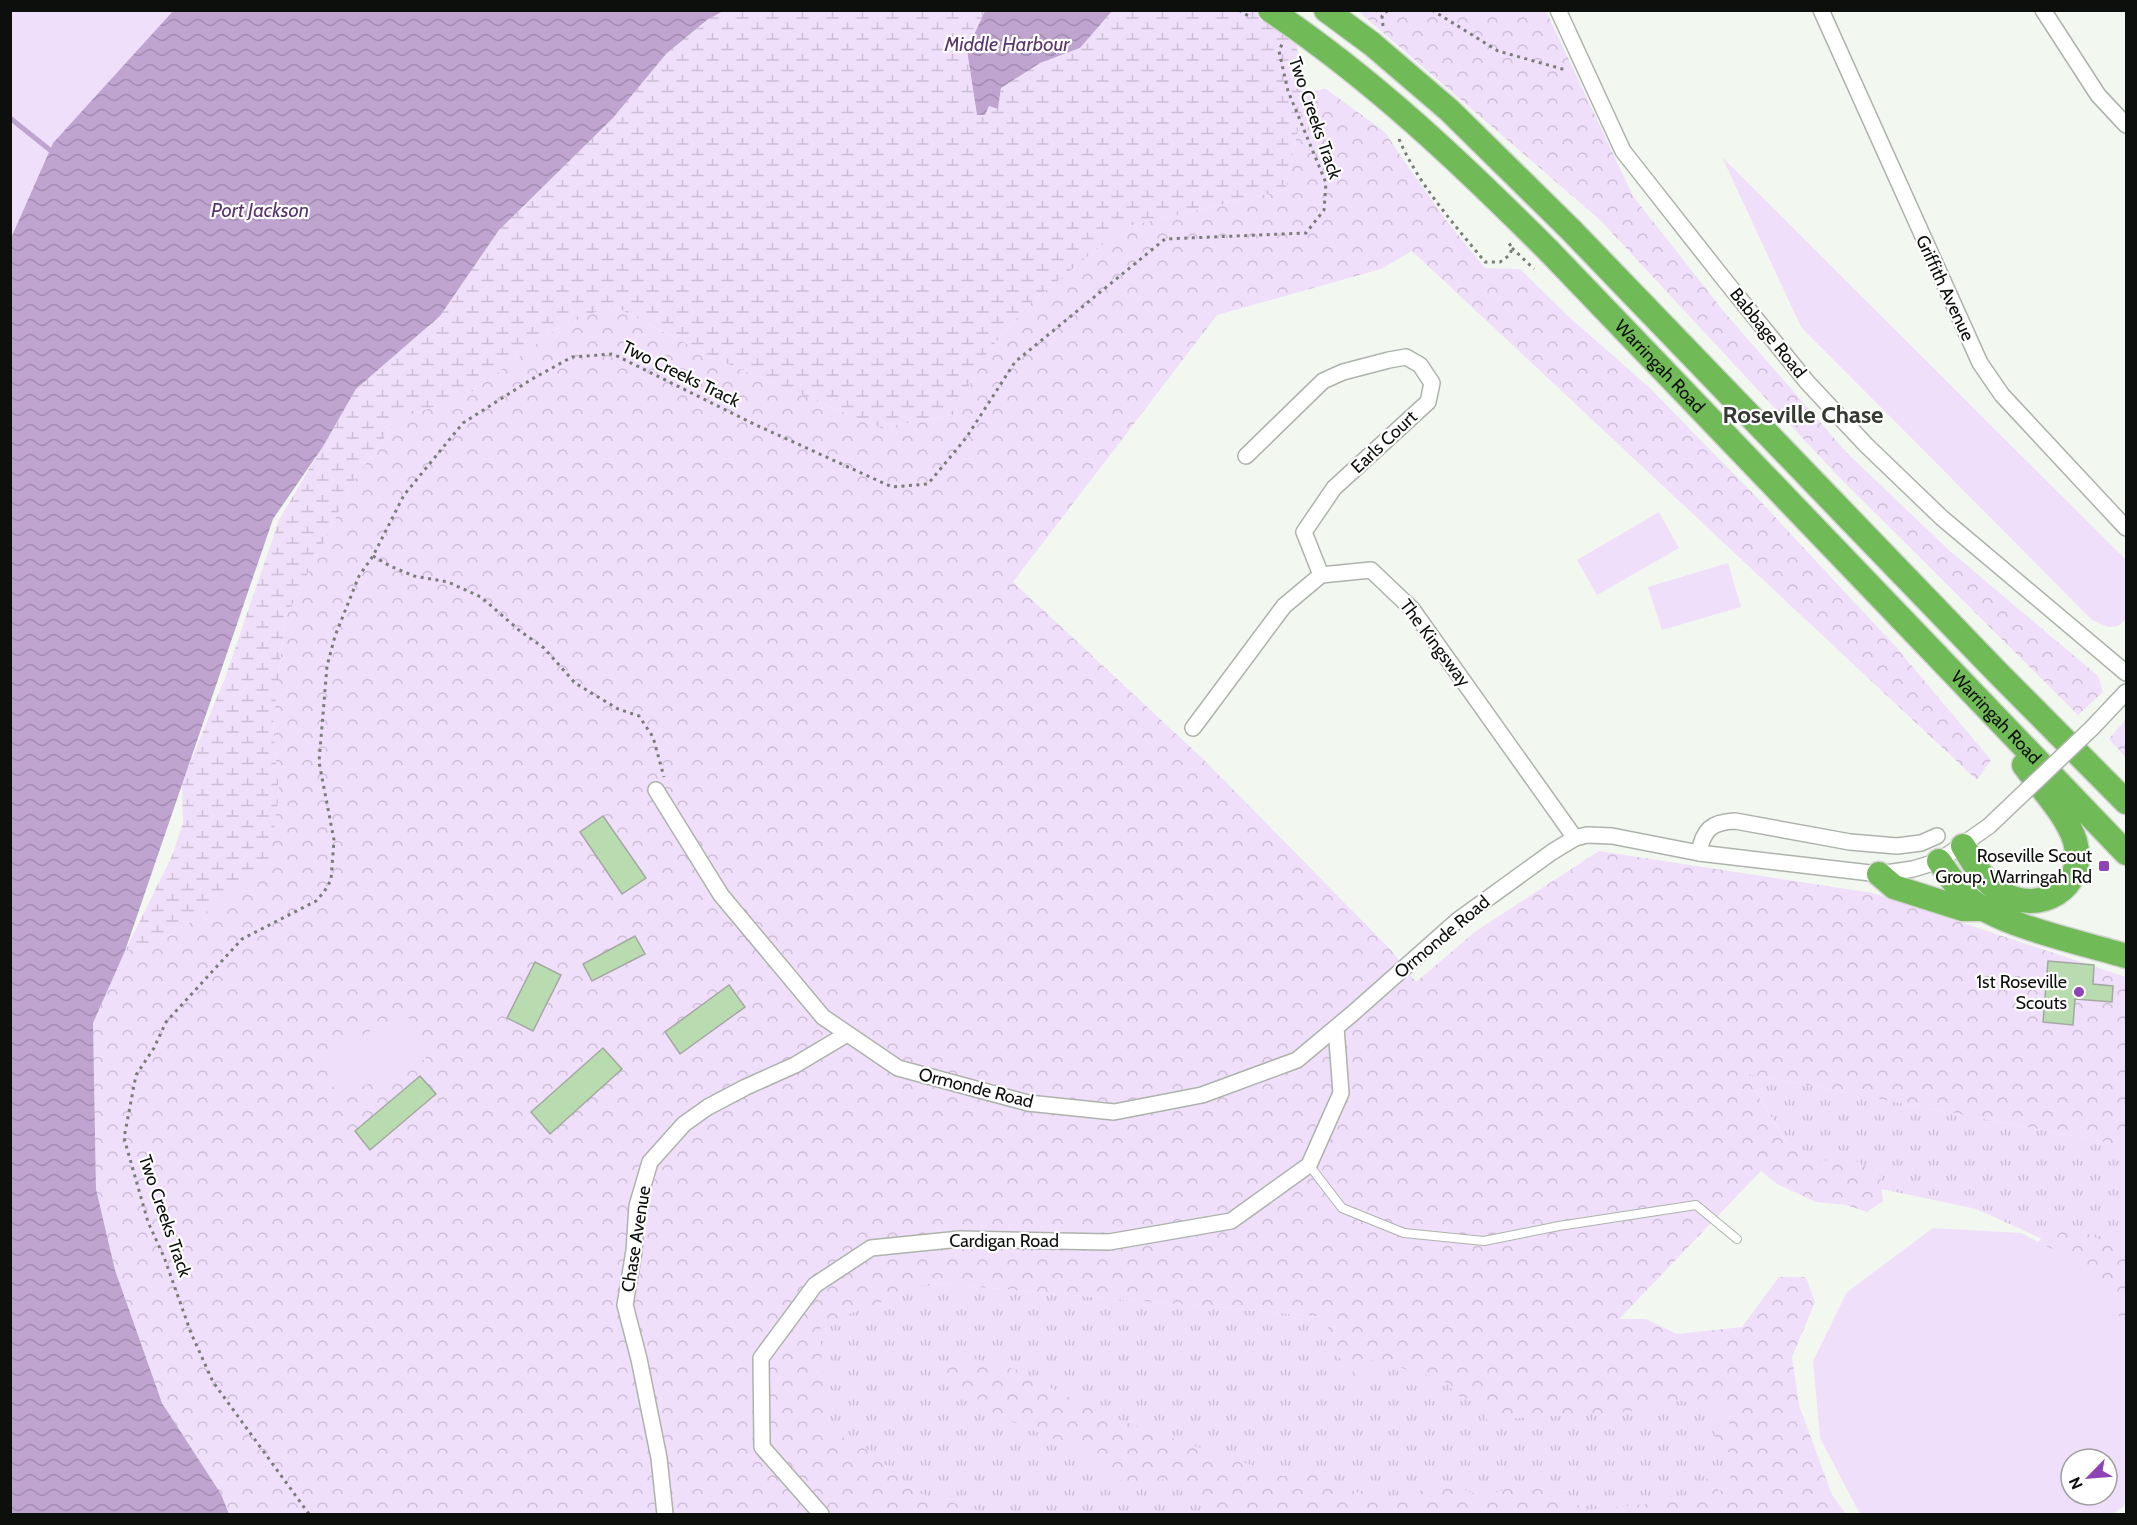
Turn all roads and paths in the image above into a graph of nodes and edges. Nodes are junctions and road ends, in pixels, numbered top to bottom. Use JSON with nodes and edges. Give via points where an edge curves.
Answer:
{"nodes":[{"id":1,"x":1270,"y":10,"type":"edge"},
{"id":2,"x":1326,"y":10,"type":"edge"},
{"id":3,"x":1432,"y":10,"type":"edge"},
{"id":4,"x":1558,"y":10,"type":"edge"},
{"id":5,"x":1821,"y":10,"type":"edge"},
{"id":6,"x":2043,"y":10,"type":"edge"},
{"id":7,"x":1288,"y":33,"type":"dead end"},
{"id":8,"x":1588,"y":76,"type":"junction"},
{"id":9,"x":2127,"y":125,"type":"edge"},
{"id":10,"x":1396,"y":134,"type":"dead end"},
{"id":11,"x":1506,"y":239,"type":"dead end"},
{"id":12,"x":1246,"y":456,"type":"dead end"},
{"id":13,"x":2127,"y":528,"type":"edge"},
{"id":14,"x":373,"y":555,"type":"junction"},
{"id":15,"x":1321,"y":575,"type":"junction"},
{"id":16,"x":2127,"y":674,"type":"edge"},
{"id":17,"x":2127,"y":692,"type":"edge"},
{"id":18,"x":1976,"y":697,"type":"junction"},
{"id":19,"x":1193,"y":728,"type":"dead end"},
{"id":20,"x":660,"y":796,"type":"joint"},
{"id":21,"x":2127,"y":802,"type":"edge"},
{"id":22,"x":1937,"y":836,"type":"dead end"},
{"id":23,"x":1575,"y":838,"type":"junction"},
{"id":24,"x":1963,"y":846,"type":"junction"},
{"id":25,"x":1698,"y":853,"type":"junction"},
{"id":26,"x":2127,"y":853,"type":"edge"},
{"id":27,"x":1939,"y":861,"type":"junction"},
{"id":28,"x":1879,"y":874,"type":"junction"},
{"id":29,"x":1984,"y":909,"type":"junction"},
{"id":30,"x":2127,"y":956,"type":"edge"},
{"id":31,"x":1336,"y":1028,"type":"junction"},
{"id":32,"x":848,"y":1034,"type":"junction"},
{"id":33,"x":1309,"y":1165,"type":"junction"},
{"id":34,"x":1737,"y":1239,"type":"dead end"},
{"id":35,"x":309,"y":1515,"type":"edge"},
{"id":36,"x":665,"y":1515,"type":"edge"},
{"id":37,"x":821,"y":1515,"type":"edge"}],
"edges":[{"from":1,"to":18,"type":"highway","name":"Warringah Road","bridge":true,"via":[[1410,117],[1478,180]]},
{"from":2,"to":21,"type":"highway","name":"Warringah Road","bridge":true,"via":[[1449,110],[1571,230]]},
{"from":3,"to":8,"type":"path","via":[[1498,51]]},
{"from":4,"to":8,"type":"street","name":"Babbage Road"},
{"from":5,"to":13,"type":"street","name":"Griffith Avenue","via":[[1980,363],[2002,395]]},
{"from":6,"to":9,"type":"street","via":[[2098,95]]},
{"from":7,"to":14,"type":"path","name":"Two Creeks Track","via":[[1279,51],[1288,91],[1326,183],[1323,210],[1306,233],[1165,239],[1015,362],[966,438],[928,484],[892,487],[613,354],[572,357],[463,423],[404,495]]},
{"from":8,"to":16,"type":"street","name":"Babbage Road","via":[[1623,151],[1807,382],[1926,503]]},
{"from":10,"to":11,"type":"path","via":[[1406,156],[1485,262],[1500,262],[1510,255],[1512,248]]},
{"from":12,"to":15,"type":"street","name":"Earls Court","via":[[1323,381],[1343,372],[1406,357],[1420,365],[1432,383],[1428,402],[1334,488],[1304,532]]},
{"from":14,"to":20,"type":"path","via":[[414,576],[448,582],[481,597],[544,648],[575,683],[618,709],[639,716],[653,737],[669,791]]},
{"from":14,"to":35,"type":"path","name":"Two Creeks Track","via":[[359,576],[327,666],[319,762],[334,840],[331,880],[316,901],[243,939],[166,1022],[136,1075],[124,1138],[148,1221],[213,1382]]},
{"from":15,"to":19,"type":"street","via":[[1284,606]]},
{"from":15,"to":23,"type":"street","name":"The Kingsway","via":[[1371,570],[1413,609]]},
{"from":17,"to":24,"type":"street","name":"Ormonde Road","bridge":true,"via":[[1989,826]]},
{"from":18,"to":24,"type":"highway","via":[[2069,829],[2077,855],[2072,880],[2059,893],[2043,900],[2021,899],[1990,884]]},
{"from":18,"to":26,"type":"highway","name":"Warringah Road"},
{"from":20,"to":32,"type":"street","name":"Ormonde Road","via":[[721,895],[823,1017]]},
{"from":22,"to":25,"type":"street","via":[[1921,843],[1896,846],[1725,822],[1708,829]]},
{"from":23,"to":25,"type":"street","name":"Ormonde Road","via":[[1612,836]]},
{"from":23,"to":31,"type":"street","name":"Ormonde Road","via":[[1458,920]]},
{"from":24,"to":27,"type":"street","name":"Ormonde Road"},
{"from":25,"to":28,"type":"street","name":"Ormonde Road"},
{"from":27,"to":28,"type":"street","name":"Ormonde Road"},
{"from":27,"to":29,"type":"highway","via":[[1969,899]]},
{"from":28,"to":29,"type":"highway","via":[[1894,887],[1963,909]]},
{"from":29,"to":30,"type":"highway","via":[[2022,925]]},
{"from":31,"to":32,"type":"street","name":"Ormonde Road","via":[[1297,1060],[1202,1095],[1114,1112],[1028,1103],[898,1068]]},
{"from":31,"to":33,"type":"street","via":[[1341,1093]]},
{"from":32,"to":36,"type":"street","name":"Chase Avenue","via":[[795,1065],[736,1092],[684,1124],[650,1162],[638,1206],[625,1305],[659,1458]]},
{"from":33,"to":34,"type":"lane","via":[[1342,1208],[1404,1233],[1484,1241],[1696,1205]]},
{"from":33,"to":37,"type":"street","name":"Cardigan Road","via":[[1232,1221],[1109,1242],[960,1239],[871,1248],[815,1285],[761,1358],[762,1447]]}]}
